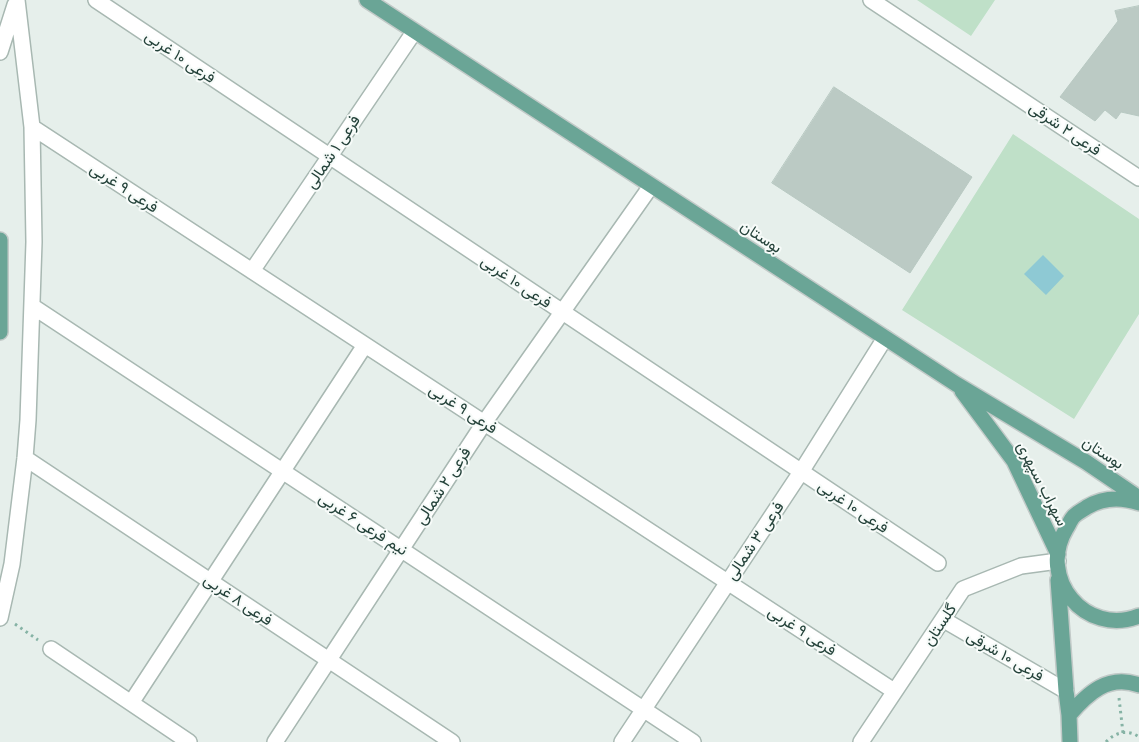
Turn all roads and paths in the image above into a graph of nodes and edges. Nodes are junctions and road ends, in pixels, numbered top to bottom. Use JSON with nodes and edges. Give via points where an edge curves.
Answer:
{"nodes":[{"id":1,"x":17,"y":0,"type":"edge"},
{"id":2,"x":96,"y":0,"type":"edge"},
{"id":3,"x":367,"y":0,"type":"edge"},
{"id":4,"x":871,"y":0,"type":"edge"},
{"id":5,"x":414,"y":32,"type":"junction"},
{"id":6,"x":0,"y":52,"type":"edge"},
{"id":7,"x":32,"y":127,"type":"junction"},
{"id":8,"x":330,"y":157,"type":"junction"},
{"id":9,"x":1139,"y":178,"type":"edge"},
{"id":10,"x":650,"y":186,"type":"junction"},
{"id":11,"x":0,"y":240,"type":"edge"},
{"id":12,"x":252,"y":271,"type":"junction"},
{"id":13,"x":32,"y":306,"type":"junction"},
{"id":14,"x":562,"y":312,"type":"junction"},
{"id":15,"x":0,"y":332,"type":"edge"},
{"id":16,"x":885,"y":338,"type":"junction"},
{"id":17,"x":365,"y":345,"type":"junction"},
{"id":18,"x":956,"y":384,"type":"junction"},
{"id":19,"x":484,"y":423,"type":"junction"},
{"id":20,"x":25,"y":458,"type":"junction"},
{"id":21,"x":282,"y":471,"type":"junction"},
{"id":22,"x":801,"y":472,"type":"junction"},
{"id":23,"x":1139,"y":498,"type":"edge"},
{"id":24,"x":1139,"y":502,"type":"edge"},
{"id":25,"x":401,"y":550,"type":"junction"},
{"id":26,"x":1057,"y":561,"type":"junction"},
{"id":27,"x":938,"y":563,"type":"dead end"},
{"id":28,"x":211,"y":582,"type":"junction"},
{"id":29,"x":728,"y":582,"type":"junction"},
{"id":30,"x":0,"y":616,"type":"edge"},
{"id":31,"x":1139,"y":616,"type":"edge"},
{"id":32,"x":944,"y":620,"type":"junction"},
{"id":33,"x":51,"y":649,"type":"joint"},
{"id":34,"x":329,"y":660,"type":"junction"},
{"id":35,"x":1116,"y":682,"type":"junction"},
{"id":36,"x":1139,"y":685,"type":"edge"},
{"id":37,"x":894,"y":691,"type":"junction"},
{"id":38,"x":1066,"y":691,"type":"junction"},
{"id":39,"x":131,"y":703,"type":"junction"},
{"id":40,"x":644,"y":709,"type":"junction"},
{"id":41,"x":1069,"y":715,"type":"junction"},
{"id":42,"x":1122,"y":733,"type":"junction"},
{"id":43,"x":1139,"y":737,"type":"edge"},
{"id":44,"x":868,"y":740,"type":"edge"},
{"id":45,"x":189,"y":742,"type":"edge"},
{"id":46,"x":275,"y":742,"type":"edge"},
{"id":47,"x":452,"y":742,"type":"edge"},
{"id":48,"x":622,"y":742,"type":"edge"},
{"id":49,"x":694,"y":742,"type":"edge"},
{"id":50,"x":1070,"y":742,"type":"edge"},
{"id":51,"x":1106,"y":742,"type":"edge"}],
"edges":[{"from":1,"to":6,"type":"street"},
{"from":1,"to":7,"type":"street"},
{"from":2,"to":8,"type":"street","name":"فرعی ۱۰ غربی"},
{"from":3,"to":5,"type":"main road","name":"بوستان"},
{"from":4,"to":9,"type":"street","name":"فرعی ۲ شرقی"},
{"from":5,"to":8,"type":"street","name":"فرعی ۱ شمالی"},
{"from":5,"to":10,"type":"main road","name":"بوستان"},
{"from":7,"to":12,"type":"street","name":"فرعی ۹ غربی"},
{"from":7,"to":13,"type":"street"},
{"from":8,"to":12,"type":"street","name":"فرعی ۱ شمالی"},
{"from":8,"to":14,"type":"street","name":"فرعی ۱۰ غربی"},
{"from":10,"to":14,"type":"street","name":"فرعی ۲ شمالی"},
{"from":10,"to":16,"type":"main road","name":"بوستان"},
{"from":11,"to":15,"type":"main road"},
{"from":12,"to":17,"type":"street","name":"فرعی ۹ غربی"},
{"from":13,"to":20,"type":"street"},
{"from":13,"to":21,"type":"street","name":"نیم فرعی ۶ غربی"},
{"from":14,"to":19,"type":"street","name":"فرعی ۲ شمالی"},
{"from":14,"to":22,"type":"street","name":"فرعی ۱۰ غربی"},
{"from":16,"to":18,"type":"main road","name":"بوستان"},
{"from":16,"to":22,"type":"street","name":"فرعی ۳ شمالی"},
{"from":17,"to":19,"type":"street","name":"فرعی ۹ غربی"},
{"from":17,"to":21,"type":"street"},
{"from":18,"to":23,"type":"main road","name":"بوستان","via":[[1086,462]]},
{"from":18,"to":26,"type":"main road","name":"سهراب سپهری","via":[[1014,460]]},
{"from":19,"to":25,"type":"street","name":"فرعی ۲ شمالی"},
{"from":19,"to":29,"type":"street","name":"فرعی ۹ غربی"},
{"from":20,"to":28,"type":"street","name":"فرعی ۸ غربی"},
{"from":20,"to":30,"type":"street","via":[[12,564]]},
{"from":21,"to":25,"type":"street","name":"نیم فرعی ۶ غربی"},
{"from":21,"to":28,"type":"street"},
{"from":22,"to":27,"type":"street","name":"فرعی ۱۰ غربی"},
{"from":22,"to":29,"type":"street","name":"فرعی ۳ شمالی"},
{"from":24,"to":26,"type":"main road","name":"سهراب سپهری","via":[[1125,498],[1097,501],[1073,516],[1059,540]]},
{"from":25,"to":34,"type":"street","name":"فرعی ۲ شمالی"},
{"from":25,"to":40,"type":"street","name":"نیم فرعی ۶ غربی"},
{"from":26,"to":31,"type":"main road","name":"سهراب سپهری","via":[[1063,588],[1075,604],[1092,615],[1110,620],[1130,620]]},
{"from":26,"to":32,"type":"street","name":"گلستان","via":[[1021,566],[963,589]]},
{"from":26,"to":38,"type":"main road","name":"سهراب سپهری"},
{"from":28,"to":34,"type":"street","name":"فرعی ۸ غربی"},
{"from":28,"to":39,"type":"street"},
{"from":29,"to":37,"type":"street","name":"فرعی ۹ غربی"},
{"from":29,"to":40,"type":"street","name":"فرعی ۳ شمالی"},
{"from":30,"to":33,"type":"path"},
{"from":32,"to":37,"type":"street","name":"گلستان"},
{"from":32,"to":38,"type":"street","name":"فرعی ۱۰ شرقی"},
{"from":33,"to":39,"type":"street"},
{"from":34,"to":46,"type":"street","name":"فرعی ۲ شمالی"},
{"from":34,"to":47,"type":"street","name":"فرعی ۸ غربی"},
{"from":35,"to":36,"type":"main road"},
{"from":35,"to":41,"type":"main road","via":[[1097,688]]},
{"from":35,"to":42,"type":"path"},
{"from":37,"to":44,"type":"street","name":"گلستان"},
{"from":38,"to":41,"type":"main road","name":"سهراب سپهری"},
{"from":39,"to":45,"type":"street"},
{"from":40,"to":48,"type":"street","name":"فرعی ۳ شمالی"},
{"from":40,"to":49,"type":"street","name":"نیم فرعی ۶ غربی"},
{"from":41,"to":50,"type":"main road","name":"سهراب سپهری"},
{"from":42,"to":43,"type":"path"},
{"from":42,"to":51,"type":"path"}]}
